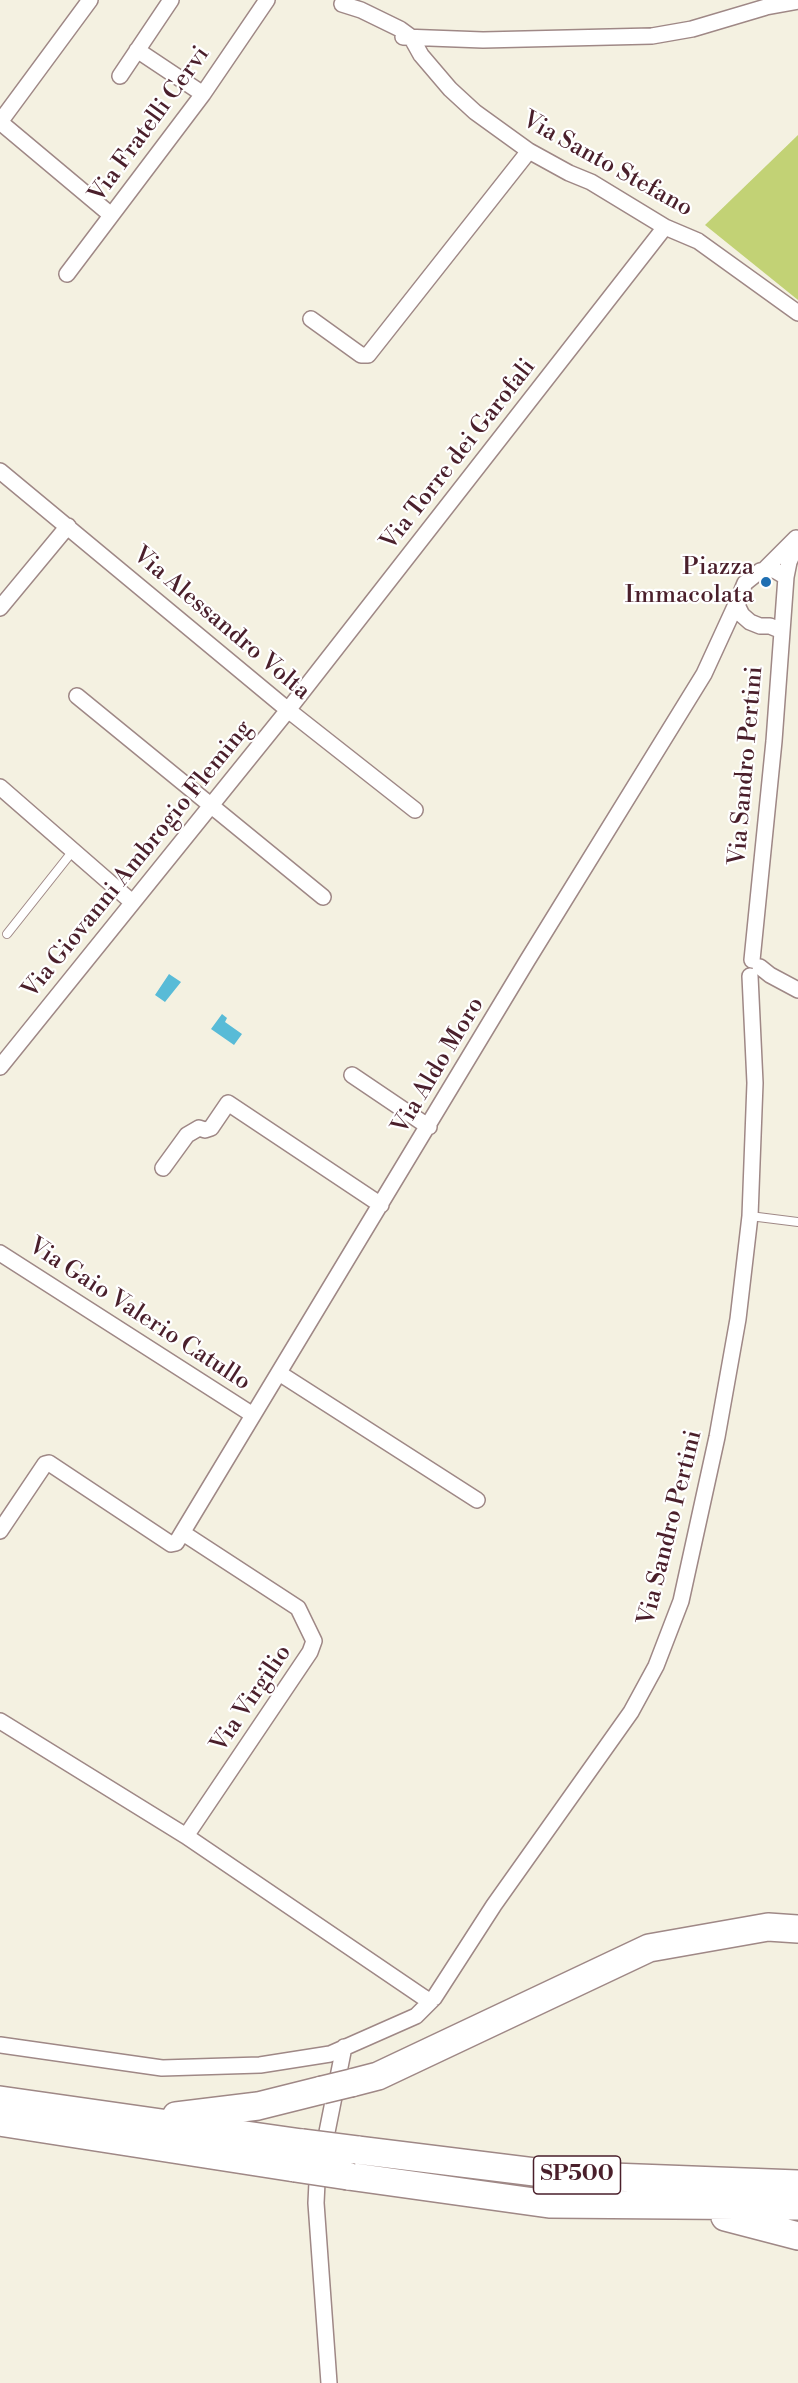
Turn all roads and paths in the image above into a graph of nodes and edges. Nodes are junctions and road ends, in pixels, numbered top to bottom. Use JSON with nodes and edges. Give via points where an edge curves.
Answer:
{"nodes":[{"id":1,"x":90,"y":0,"type":"edge"},
{"id":2,"x":171,"y":0,"type":"edge"},
{"id":3,"x":267,"y":0,"type":"edge"},
{"id":4,"x":340,"y":1,"type":"edge"},
{"id":5,"x":798,"y":1,"type":"edge"},
{"id":6,"x":411,"y":38,"type":"junction"},
{"id":7,"x":137,"y":50,"type":"junction"},
{"id":8,"x":120,"y":76,"type":"dead end"},
{"id":9,"x":203,"y":94,"type":"junction"},
{"id":10,"x":0,"y":122,"type":"edge"},
{"id":11,"x":529,"y":151,"type":"junction"},
{"id":12,"x":111,"y":215,"type":"junction"},
{"id":13,"x":665,"y":227,"type":"junction"},
{"id":14,"x":67,"y":274,"type":"dead end"},
{"id":15,"x":798,"y":313,"type":"edge"},
{"id":16,"x":311,"y":319,"type":"dead end"},
{"id":17,"x":0,"y":471,"type":"edge"},
{"id":18,"x":68,"y":526,"type":"junction"},
{"id":19,"x":798,"y":536,"type":"edge"},
{"id":20,"x":798,"y":542,"type":"edge"},
{"id":21,"x":765,"y":569,"type":"junction"},
{"id":22,"x":786,"y":577,"type":"junction"},
{"id":23,"x":0,"y":608,"type":"edge"},
{"id":24,"x":736,"y":612,"type":"junction"},
{"id":25,"x":778,"y":625,"type":"junction"},
{"id":26,"x":77,"y":696,"type":"dead end"},
{"id":27,"x":288,"y":710,"type":"junction"},
{"id":28,"x":0,"y":787,"type":"edge"},
{"id":29,"x":210,"y":807,"type":"junction"},
{"id":30,"x":415,"y":810,"type":"dead end"},
{"id":31,"x":72,"y":852,"type":"junction"},
{"id":32,"x":323,"y":897,"type":"dead end"},
{"id":33,"x":132,"y":902,"type":"junction"},
{"id":34,"x":7,"y":934,"type":"dead end"},
{"id":35,"x":758,"y":970,"type":"junction"},
{"id":36,"x":798,"y":990,"type":"edge"},
{"id":37,"x":0,"y":1067,"type":"edge"},
{"id":38,"x":352,"y":1075,"type":"dead end"},
{"id":39,"x":429,"y":1127,"type":"junction"},
{"id":40,"x":163,"y":1168,"type":"dead end"},
{"id":41,"x":381,"y":1205,"type":"junction"},
{"id":42,"x":750,"y":1216,"type":"junction"},
{"id":43,"x":798,"y":1222,"type":"edge"},
{"id":44,"x":0,"y":1253,"type":"edge"},
{"id":45,"x":279,"y":1373,"type":"junction"},
{"id":46,"x":253,"y":1415,"type":"junction"},
{"id":47,"x":477,"y":1500,"type":"dead end"},
{"id":48,"x":0,"y":1531,"type":"edge"},
{"id":49,"x":183,"y":1533,"type":"junction"},
{"id":50,"x":0,"y":1721,"type":"edge"},
{"id":51,"x":186,"y":1836,"type":"junction"},
{"id":52,"x":798,"y":1929,"type":"edge"},
{"id":53,"x":434,"y":1998,"type":"junction"},
{"id":54,"x":0,"y":2045,"type":"edge"},
{"id":55,"x":344,"y":2047,"type":"junction"},
{"id":56,"x":0,"y":2100,"type":"edge"},
{"id":57,"x":140,"y":2121,"type":"junction"},
{"id":58,"x":0,"y":2122,"type":"edge"},
{"id":59,"x":298,"y":2155,"type":"junction"},
{"id":60,"x":798,"y":2184,"type":"edge"},
{"id":61,"x":677,"y":2205,"type":"junction"},
{"id":62,"x":798,"y":2206,"type":"edge"},
{"id":63,"x":798,"y":2236,"type":"edge"},
{"id":64,"x":329,"y":2383,"type":"edge"}],
"edges":[{"from":1,"to":10,"type":"street"},
{"from":2,"to":7,"type":"street"},
{"from":3,"to":9,"type":"street","name":"Via Fratelli Cervi"},
{"from":4,"to":6,"type":"street","via":[[354,14]]},
{"from":5,"to":6,"type":"street","via":[[652,36]]},
{"from":6,"to":11,"type":"street","name":"Via Santo Stefano","via":[[450,89]]},
{"from":7,"to":8,"type":"street"},
{"from":7,"to":9,"type":"street"},
{"from":9,"to":12,"type":"street","name":"Via Fratelli Cervi"},
{"from":10,"to":12,"type":"street"},
{"from":11,"to":13,"type":"street","name":"Via Santo Stefano","via":[[591,182]]},
{"from":11,"to":16,"type":"street","via":[[368,355],[361,355]]},
{"from":12,"to":14,"type":"street","name":"Via Fratelli Cervi"},
{"from":13,"to":15,"type":"street","name":"Via Santo Stefano","via":[[698,241]]},
{"from":13,"to":27,"type":"street","name":"Via Torre dei Garofali"},
{"from":17,"to":18,"type":"street","name":"Via Alessandro Volta"},
{"from":18,"to":23,"type":"street"},
{"from":18,"to":27,"type":"street","name":"Via Alessandro Volta"},
{"from":19,"to":21,"type":"street"},
{"from":20,"to":22,"type":"street"},
{"from":21,"to":22,"type":"street"},
{"from":21,"to":24,"type":"street","via":[[745,583]]},
{"from":22,"to":25,"type":"street","name":"Via Sandro Pertini"},
{"from":24,"to":25,"type":"street","via":[[760,626]]},
{"from":24,"to":39,"type":"street","name":"Via Aldo Moro","via":[[704,674]]},
{"from":25,"to":35,"type":"street","name":"Via Sandro Pertini"},
{"from":26,"to":29,"type":"street"},
{"from":27,"to":29,"type":"street","name":"Via Giovanni Ambrogio Fleming"},
{"from":27,"to":30,"type":"street","name":"Via Alessandro Volta"},
{"from":28,"to":31,"type":"street"},
{"from":29,"to":32,"type":"street"},
{"from":29,"to":33,"type":"street","name":"Via Giovanni Ambrogio Fleming"},
{"from":31,"to":33,"type":"street"},
{"from":31,"to":34,"type":"lane"},
{"from":33,"to":37,"type":"street","name":"Via Giovanni Ambrogio Fleming"},
{"from":35,"to":36,"type":"street"},
{"from":35,"to":42,"type":"street","name":"Via Sandro Pertini"},
{"from":38,"to":39,"type":"street"},
{"from":39,"to":41,"type":"street","name":"Via Aldo Moro"},
{"from":40,"to":41,"type":"street","via":[[187,1135],[199,1128],[211,1128],[228,1103]]},
{"from":41,"to":45,"type":"street","name":"Via Aldo Moro"},
{"from":42,"to":43,"type":"lane"},
{"from":42,"to":53,"type":"street","name":"Via Sandro Pertini","via":[[738,1319],[717,1437],[681,1601],[669,1634],[631,1712],[494,1905]]},
{"from":44,"to":46,"type":"street","name":"Via Gaio Valerio Catullo"},
{"from":45,"to":46,"type":"street","name":"Via Aldo Moro"},
{"from":45,"to":47,"type":"street"},
{"from":46,"to":49,"type":"street","name":"Via Aldo Moro"},
{"from":48,"to":49,"type":"street","via":[[49,1463],[171,1544],[176,1544]]},
{"from":49,"to":51,"type":"street","name":"Via Virgilio","via":[[300,1610],[314,1641]]},
{"from":50,"to":51,"type":"street"},
{"from":51,"to":53,"type":"street","via":[[423,1997]]},
{"from":52,"to":57,"type":"highway","bridge":true,"via":[[768,1927],[649,1948],[378,2076],[258,2106]]},
{"from":53,"to":55,"type":"street","name":"Via Sandro Pertini","via":[[416,2016]]},
{"from":54,"to":55,"type":"street","name":"Via Sandro Pertini","via":[[127,2064],[199,2068],[316,2058]]},
{"from":55,"to":64,"type":"street","via":[[316,2203]]},
{"from":56,"to":57,"type":"highway","number":"SP500"},
{"from":57,"to":59,"type":"highway","number":"SP500"},
{"from":58,"to":59,"type":"highway","number":"SP500"},
{"from":59,"to":60,"type":"highway","number":"SP500","bridge":true,"via":[[357,2150],[559,2175]]},
{"from":59,"to":61,"type":"highway","number":"SP500","bridge":true,"via":[[348,2176],[549,2204]]},
{"from":61,"to":62,"type":"highway","number":"SP500"},
{"from":61,"to":63,"type":"highway"}]}
